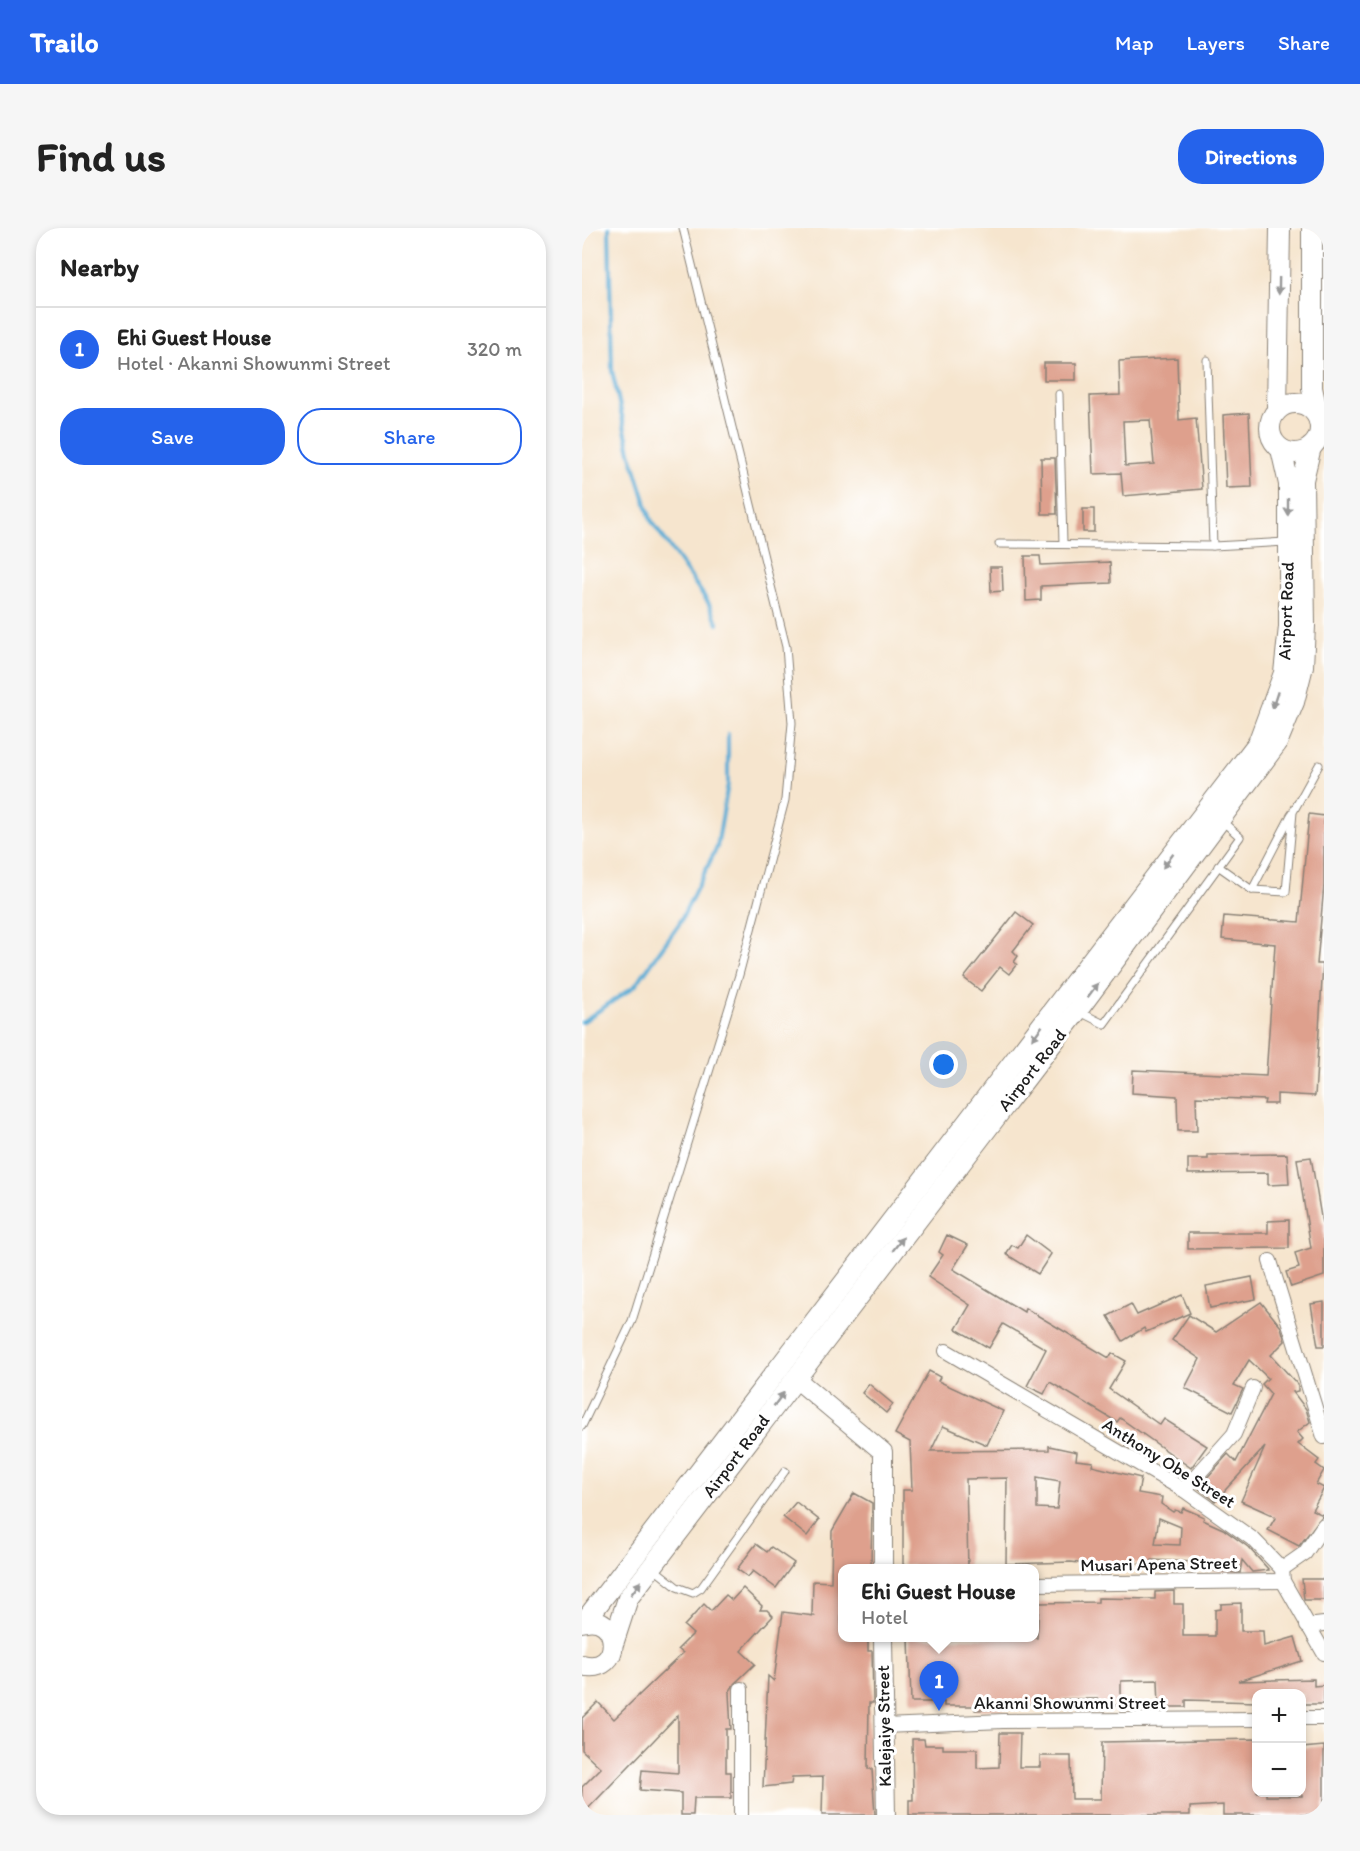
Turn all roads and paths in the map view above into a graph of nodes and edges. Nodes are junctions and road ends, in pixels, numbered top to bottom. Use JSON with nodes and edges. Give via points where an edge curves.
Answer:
{"nodes":[{"id":1,"x":683,"y":228,"type":"edge"},
{"id":2,"x":1280,"y":228,"type":"edge"},
{"id":3,"x":1312,"y":228,"type":"edge"},
{"id":4,"x":1318,"y":318,"type":"edge"},
{"id":5,"x":1207,"y":360,"type":"dead end"},
{"id":6,"x":1059,"y":394,"type":"dead end"},
{"id":7,"x":1277,"y":410,"type":"junction"},
{"id":8,"x":1320,"y":424,"type":"junction"},
{"id":9,"x":1311,"y":447,"type":"junction"},
{"id":10,"x":1281,"y":449,"type":"junction"},
{"id":11,"x":1288,"y":542,"type":"junction"},
{"id":12,"x":1063,"y":543,"type":"junction"},
{"id":13,"x":999,"y":544,"type":"dead end"},
{"id":14,"x":1213,"y":546,"type":"junction"},
{"id":15,"x":1319,"y":765,"type":"dead end"},
{"id":16,"x":1293,"y":812,"type":"junction"},
{"id":17,"x":1221,"y":820,"type":"junction"},
{"id":18,"x":1218,"y":866,"type":"junction"},
{"id":19,"x":1252,"y":890,"type":"junction"},
{"id":20,"x":1077,"y":1011,"type":"junction"},
{"id":21,"x":1269,"y":1261,"type":"dead end"},
{"id":22,"x":946,"y":1351,"type":"dead end"},
{"id":23,"x":795,"y":1378,"type":"junction"},
{"id":24,"x":1253,"y":1388,"type":"dead end"},
{"id":25,"x":582,"y":1426,"type":"edge"},
{"id":26,"x":1324,"y":1437,"type":"edge"},
{"id":27,"x":785,"y":1471,"type":"dead end"},
{"id":28,"x":1184,"y":1490,"type":"junction"},
{"id":29,"x":1324,"y":1525,"type":"edge"},
{"id":30,"x":883,"y":1564,"type":"edge"},
{"id":31,"x":652,"y":1567,"type":"junction"},
{"id":32,"x":1283,"y":1575,"type":"junction"},
{"id":33,"x":1039,"y":1584,"type":"edge"},
{"id":34,"x":584,"y":1621,"type":"edge"},
{"id":35,"x":1324,"y":1624,"type":"edge"},
{"id":36,"x":1307,"y":1626,"type":"junction"},
{"id":37,"x":614,"y":1641,"type":"junction"},
{"id":38,"x":883,"y":1642,"type":"edge"},
{"id":39,"x":1324,"y":1653,"type":"edge"},
{"id":40,"x":587,"y":1670,"type":"edge"},
{"id":41,"x":741,"y":1689,"type":"dead end"},
{"id":42,"x":1306,"y":1718,"type":"edge"},
{"id":43,"x":1324,"y":1718,"type":"edge"},
{"id":44,"x":1252,"y":1719,"type":"edge"},
{"id":45,"x":884,"y":1726,"type":"junction"},
{"id":46,"x":741,"y":1815,"type":"edge"},
{"id":47,"x":886,"y":1815,"type":"edge"}],
"edges":[{"from":1,"to":25,"type":"lane","via":[[786,647],[792,723],[784,800],[739,975],[632,1321]]},
{"from":2,"to":7,"type":"main road","one_way":true},
{"from":3,"to":4,"type":"main road"},
{"from":4,"to":8,"type":"main road","via":[[1312,388]]},
{"from":5,"to":14,"type":"lane"},
{"from":6,"to":12,"type":"lane"},
{"from":7,"to":8,"type":"main road","via":[[1286,404],[1307,406],[1316,413]]},
{"from":7,"to":10,"type":"main road","via":[[1269,426]]},
{"from":8,"to":9,"type":"main road"},
{"from":9,"to":10,"type":"main road","via":[[1300,452]]},
{"from":9,"to":17,"type":"main road","name":"Airport Road","via":[[1303,480],[1303,666],[1277,743]]},
{"from":10,"to":11,"type":"main road","name":"Airport Road","one_way":true,"via":[[1288,484]]},
{"from":11,"to":14,"type":"lane"},
{"from":11,"to":34,"type":"main road","name":"Airport Road","one_way":true,"via":[[1284,673],[1258,743]]},
{"from":12,"to":13,"type":"lane"},
{"from":12,"to":14,"type":"lane"},
{"from":15,"to":16,"type":"lane"},
{"from":16,"to":19,"type":"lane"},
{"from":16,"to":19,"type":"lane","via":[[1286,892]]},
{"from":17,"to":18,"type":"lane","via":[[1240,837]]},
{"from":20,"to":17,"type":"main road","name":"Airport Road","one_way":true},
{"from":18,"to":19,"type":"lane"},
{"from":18,"to":20,"type":"lane","via":[[1104,1024]]},
{"from":23,"to":20,"type":"main road","name":"Airport Road","one_way":true},
{"from":21,"to":26,"type":"street"},
{"from":22,"to":28,"type":"street","name":"Anthony Obe Street"},
{"from":23,"to":30,"type":"street","via":[[883,1452]]},
{"from":31,"to":23,"type":"main road","name":"Airport Road","one_way":true},
{"from":24,"to":28,"type":"street","via":[[1234,1434]]},
{"from":27,"to":31,"type":"lane","via":[[701,1588],[693,1593],[677,1587]]},
{"from":28,"to":32,"type":"street","name":"Anthony Obe Street","via":[[1254,1540]]},
{"from":29,"to":32,"type":"street","via":[[1305,1553]]},
{"from":37,"to":31,"type":"main road","name":"Airport Road","one_way":true,"via":[[628,1598]]},
{"from":32,"to":33,"type":"street","name":"Musari Apena Street"},
{"from":32,"to":36,"type":"street","name":"Anthony Obe Street"},
{"from":34,"to":37,"type":"main road","via":[[593,1620],[607,1627]]},
{"from":35,"to":36,"type":"street"},
{"from":36,"to":39,"type":"street","name":"Anthony Obe Street"},
{"from":37,"to":40,"type":"main road","name":"Airport Road","via":[[609,1657]]},
{"from":38,"to":45,"type":"street","name":"Kalejaiye Street"},
{"from":41,"to":46,"type":"street"},
{"from":42,"to":43,"type":"street"},
{"from":44,"to":45,"type":"street","name":"Akanni Showunmi Street"},
{"from":45,"to":47,"type":"street","name":"Kalejaiye Street"}]}
